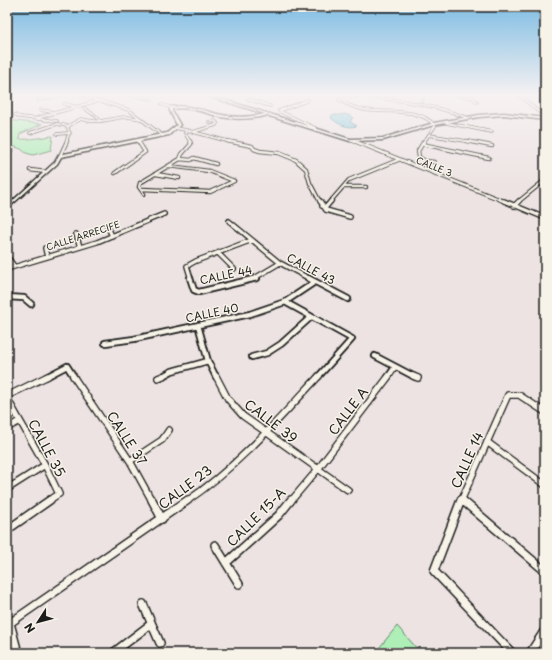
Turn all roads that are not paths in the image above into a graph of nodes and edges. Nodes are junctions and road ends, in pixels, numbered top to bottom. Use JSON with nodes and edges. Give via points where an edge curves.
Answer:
{"nodes":[{"id":1,"x":52,"y":126,"type":"edge"},
{"id":2,"x":68,"y":126,"type":"edge"},
{"id":3,"x":150,"y":126,"type":"edge"},
{"id":4,"x":213,"y":126,"type":"edge"},
{"id":5,"x":302,"y":126,"type":"edge"},
{"id":6,"x":310,"y":126,"type":"edge"},
{"id":7,"x":428,"y":126,"type":"edge"},
{"id":8,"x":435,"y":126,"type":"edge"},
{"id":9,"x":461,"y":126,"type":"edge"},
{"id":10,"x":175,"y":128,"type":"joint"},
{"id":11,"x":186,"y":130,"type":"junction"},
{"id":12,"x":316,"y":130,"type":"junction"},
{"id":13,"x":191,"y":132,"type":"junction"},
{"id":14,"x":492,"y":132,"type":"dead end"},
{"id":15,"x":70,"y":133,"type":"junction"},
{"id":16,"x":30,"y":134,"type":"dead end"},
{"id":17,"x":57,"y":134,"type":"dead end"},
{"id":18,"x":429,"y":135,"type":"junction"},
{"id":19,"x":163,"y":136,"type":"junction"},
{"id":20,"x":350,"y":140,"type":"junction"},
{"id":21,"x":138,"y":141,"type":"junction"},
{"id":22,"x":256,"y":143,"type":"dead end"},
{"id":23,"x":422,"y":144,"type":"junction"},
{"id":24,"x":252,"y":146,"type":"junction"},
{"id":25,"x":492,"y":146,"type":"dead end"},
{"id":26,"x":7,"y":148,"type":"edge"},
{"id":27,"x":7,"y":152,"type":"edge"},
{"id":28,"x":60,"y":156,"type":"junction"},
{"id":29,"x":489,"y":158,"type":"dead end"},
{"id":30,"x":180,"y":159,"type":"junction"},
{"id":31,"x":398,"y":160,"type":"junction"},
{"id":32,"x":434,"y":162,"type":"dead end"},
{"id":33,"x":216,"y":164,"type":"dead end"},
{"id":34,"x":169,"y":166,"type":"junction"},
{"id":35,"x":30,"y":170,"type":"dead end"},
{"id":36,"x":46,"y":172,"type":"junction"},
{"id":37,"x":115,"y":174,"type":"dead end"},
{"id":38,"x":156,"y":174,"type":"junction"},
{"id":39,"x":179,"y":178,"type":"dead end"},
{"id":40,"x":545,"y":180,"type":"edge"},
{"id":41,"x":344,"y":187,"type":"junction"},
{"id":42,"x":366,"y":187,"type":"dead end"},
{"id":43,"x":142,"y":189,"type":"junction"},
{"id":44,"x":144,"y":194,"type":"dead end"},
{"id":45,"x":322,"y":206,"type":"junction"},
{"id":46,"x":514,"y":206,"type":"junction"},
{"id":47,"x":7,"y":208,"type":"edge"},
{"id":48,"x":164,"y":214,"type":"dead end"},
{"id":49,"x":350,"y":217,"type":"dead end"},
{"id":50,"x":545,"y":218,"type":"edge"},
{"id":51,"x":229,"y":221,"type":"dead end"},
{"id":52,"x":107,"y":225,"type":"dead end"},
{"id":53,"x":76,"y":234,"type":"dead end"},
{"id":54,"x":112,"y":236,"type":"junction"},
{"id":55,"x":252,"y":240,"type":"junction"},
{"id":56,"x":80,"y":247,"type":"junction"},
{"id":57,"x":45,"y":248,"type":"dead end"},
{"id":58,"x":218,"y":253,"type":"junction"},
{"id":59,"x":46,"y":257,"type":"junction"},
{"id":60,"x":9,"y":259,"type":"dead end"},
{"id":61,"x":280,"y":264,"type":"junction"},
{"id":62,"x":14,"y":266,"type":"junction"},
{"id":63,"x":234,"y":268,"type":"dead end"},
{"id":64,"x":7,"y":269,"type":"edge"},
{"id":65,"x":315,"y":282,"type":"junction"},
{"id":66,"x":7,"y":297,"type":"edge"},
{"id":67,"x":348,"y":299,"type":"dead end"},
{"id":68,"x":285,"y":302,"type":"junction"},
{"id":69,"x":31,"y":304,"type":"dead end"},
{"id":70,"x":311,"y":317,"type":"junction"},
{"id":71,"x":198,"y":325,"type":"junction"},
{"id":72,"x":105,"y":343,"type":"dead end"},
{"id":73,"x":252,"y":356,"type":"dead end"},
{"id":74,"x":375,"y":356,"type":"dead end"},
{"id":75,"x":208,"y":361,"type":"junction"},
{"id":76,"x":396,"y":366,"type":"junction"},
{"id":77,"x":158,"y":378,"type":"dead end"},
{"id":78,"x":418,"y":378,"type":"dead end"},
{"id":79,"x":7,"y":397,"type":"edge"},
{"id":80,"x":545,"y":412,"type":"edge"},
{"id":81,"x":20,"y":420,"type":"junction"},
{"id":82,"x":7,"y":428,"type":"edge"},
{"id":83,"x":170,"y":430,"type":"dead end"},
{"id":84,"x":266,"y":433,"type":"junction"},
{"id":85,"x":487,"y":442,"type":"junction"},
{"id":86,"x":130,"y":461,"type":"junction"},
{"id":87,"x":45,"y":465,"type":"junction"},
{"id":88,"x":318,"y":469,"type":"junction"},
{"id":89,"x":545,"y":485,"type":"edge"},
{"id":90,"x":7,"y":488,"type":"edge"},
{"id":91,"x":348,"y":490,"type":"dead end"},
{"id":92,"x":462,"y":500,"type":"junction"},
{"id":93,"x":162,"y":519,"type":"junction"},
{"id":94,"x":7,"y":530,"type":"edge"},
{"id":95,"x":215,"y":545,"type":"dead end"},
{"id":96,"x":226,"y":563,"type":"junction"},
{"id":97,"x":545,"y":571,"type":"edge"},
{"id":98,"x":239,"y":584,"type":"dead end"},
{"id":99,"x":143,"y":604,"type":"dead end"},
{"id":100,"x":9,"y":624,"type":"edge"},
{"id":101,"x":151,"y":624,"type":"junction"},
{"id":102,"x":545,"y":630,"type":"edge"},
{"id":103,"x":160,"y":643,"type":"dead end"},
{"id":104,"x":18,"y":653,"type":"edge"},
{"id":105,"x":113,"y":653,"type":"edge"},
{"id":106,"x":512,"y":653,"type":"edge"},
{"id":107,"x":530,"y":653,"type":"edge"}],
"edges":[{"from":1,"to":16,"type":"street"},
{"from":2,"to":15,"type":"street"},
{"from":3,"to":19,"type":"street"},
{"from":4,"to":13,"type":"street"},
{"from":5,"to":12,"type":"street"},
{"from":6,"to":12,"type":"street"},
{"from":7,"to":20,"type":"street","via":[[383,139]]},
{"from":8,"to":18,"type":"street"},
{"from":9,"to":14,"type":"street"},
{"from":10,"to":11,"type":"street"},
{"from":10,"to":19,"type":"street"},
{"from":11,"to":13,"type":"street"},
{"from":11,"to":30,"type":"street","via":[[191,144]]},
{"from":12,"to":20,"type":"street"},
{"from":13,"to":24,"type":"street"},
{"from":15,"to":17,"type":"street"},
{"from":15,"to":28,"type":"street"},
{"from":18,"to":23,"type":"street"},
{"from":18,"to":25,"type":"street"},
{"from":19,"to":21,"type":"street"},
{"from":20,"to":31,"type":"street","name":"CALLE 3"},
{"from":21,"to":28,"type":"street"},
{"from":21,"to":37,"type":"street","via":[[145,152]]},
{"from":22,"to":24,"type":"street"},
{"from":23,"to":29,"type":"street"},
{"from":23,"to":32,"type":"street","via":[[418,151],[419,157]]},
{"from":24,"to":45,"type":"street","via":[[260,151],[279,153],[296,160],[306,169]]},
{"from":26,"to":27,"type":"street","via":[[12,150]]},
{"from":28,"to":36,"type":"street"},
{"from":30,"to":33,"type":"street","via":[[194,158]]},
{"from":30,"to":34,"type":"street"},
{"from":31,"to":41,"type":"street","via":[[360,174],[349,180]]},
{"from":31,"to":46,"type":"street","name":"CALLE 3"},
{"from":34,"to":38,"type":"street"},
{"from":34,"to":43,"type":"street","via":[[209,171],[234,181],[210,192]]},
{"from":35,"to":36,"type":"street"},
{"from":36,"to":47,"type":"street"},
{"from":38,"to":39,"type":"street"},
{"from":38,"to":43,"type":"street","via":[[140,183],[139,187]]},
{"from":40,"to":46,"type":"street"},
{"from":41,"to":42,"type":"street"},
{"from":41,"to":45,"type":"street","via":[[326,207]]},
{"from":43,"to":44,"type":"street"},
{"from":45,"to":49,"type":"street","via":[[326,210]]},
{"from":46,"to":50,"type":"street","name":"CALLE 3"},
{"from":48,"to":54,"type":"street","name":"CALLE ARRECIFE"},
{"from":51,"to":55,"type":"street","name":"CALLE 43"},
{"from":52,"to":54,"type":"street"},
{"from":53,"to":56,"type":"street"},
{"from":54,"to":56,"type":"street","name":"CALLE ARRECIFE"},
{"from":55,"to":58,"type":"street","name":"CALLE 44"},
{"from":55,"to":61,"type":"street","name":"CALLE 43"},
{"from":56,"to":59,"type":"street","name":"CALLE ARRECIFE"},
{"from":57,"to":59,"type":"street"},
{"from":58,"to":61,"type":"street","name":"CALLE 44","via":[[187,266],[194,290],[199,292],[257,278]]},
{"from":58,"to":63,"type":"street"},
{"from":59,"to":62,"type":"street","name":"CALLE ARRECIFE"},
{"from":60,"to":62,"type":"street"},
{"from":61,"to":65,"type":"street","name":"CALLE 43"},
{"from":62,"to":64,"type":"street","name":"CALLE ARRECIFE"},
{"from":65,"to":67,"type":"street","name":"CALLE 43"},
{"from":65,"to":68,"type":"street","name":"CALLE 40"},
{"from":66,"to":69,"type":"street","via":[[24,298]]},
{"from":68,"to":70,"type":"street"},
{"from":68,"to":71,"type":"street","name":"CALLE 40","via":[[250,314]]},
{"from":70,"to":73,"type":"street","via":[[281,344],[267,353]]},
{"from":70,"to":84,"type":"street","name":"CALLE 23","via":[[352,339]]},
{"from":71,"to":72,"type":"street","name":"CALLE 40"},
{"from":71,"to":75,"type":"street","name":"CALLE 39"},
{"from":74,"to":76,"type":"street"},
{"from":75,"to":77,"type":"street","via":[[172,370]]},
{"from":75,"to":84,"type":"street","name":"CALLE 39","via":[[228,400],[242,416]]},
{"from":76,"to":78,"type":"street"},
{"from":76,"to":88,"type":"street","name":"CALLE A"},
{"from":79,"to":81,"type":"street","name":"CALLE 35"},
{"from":79,"to":86,"type":"street","name":"CALLE 37","via":[[67,366]]},
{"from":80,"to":85,"type":"street","name":"CALLE 14","via":[[518,395],[508,395]]},
{"from":81,"to":82,"type":"street"},
{"from":81,"to":87,"type":"street","name":"CALLE 35"},
{"from":83,"to":86,"type":"street","via":[[162,440]]},
{"from":84,"to":88,"type":"street","name":"CALLE 39"},
{"from":84,"to":93,"type":"street","name":"CALLE 23","via":[[206,488]]},
{"from":85,"to":89,"type":"street"},
{"from":85,"to":92,"type":"street","name":"CALLE 14"},
{"from":86,"to":93,"type":"street","name":"CALLE 37"},
{"from":87,"to":90,"type":"street"},
{"from":87,"to":94,"type":"street","name":"CALLE 35","via":[[59,494]]},
{"from":88,"to":91,"type":"street","name":"CALLE 39"},
{"from":88,"to":96,"type":"street","name":"CALLE 15-A","via":[[279,515]]},
{"from":92,"to":97,"type":"street"},
{"from":92,"to":106,"type":"street","name":"CALLE 14","via":[[434,572]]},
{"from":93,"to":100,"type":"street","name":"CALLE 23"},
{"from":95,"to":96,"type":"street","name":"CALLE 15-A"},
{"from":96,"to":98,"type":"street","name":"CALLE 15-A"},
{"from":99,"to":101,"type":"street"},
{"from":100,"to":104,"type":"street"},
{"from":101,"to":103,"type":"street"},
{"from":101,"to":105,"type":"street"},
{"from":102,"to":107,"type":"street"}]}
